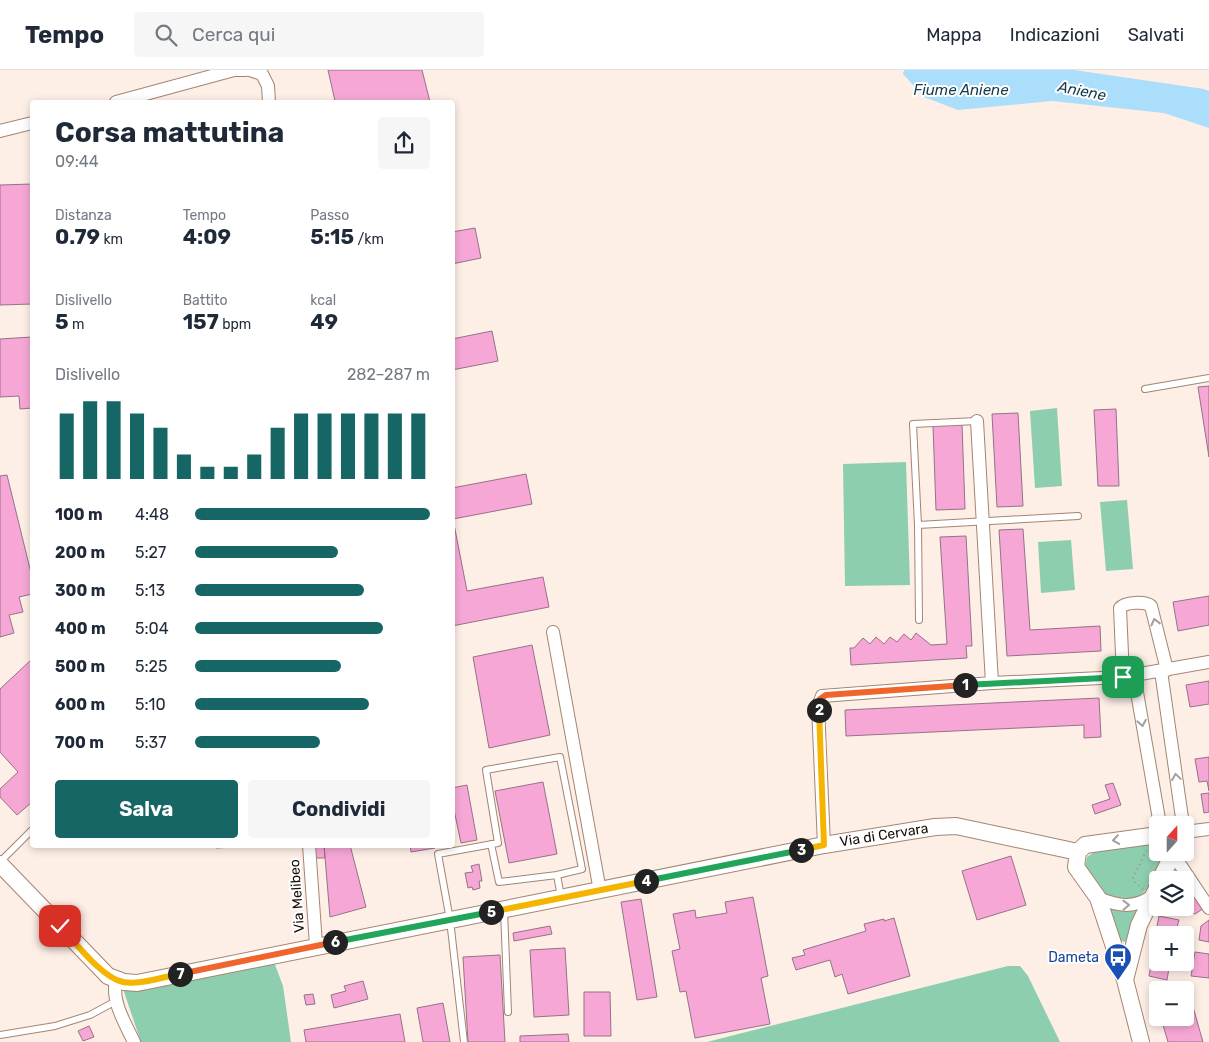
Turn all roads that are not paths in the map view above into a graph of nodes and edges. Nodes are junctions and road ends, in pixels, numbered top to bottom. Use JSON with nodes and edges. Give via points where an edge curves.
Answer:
{"nodes":[{"id":1,"x":246,"y":70,"type":"edge"},
{"id":2,"x":250,"y":70,"type":"edge"},
{"id":3,"x":123,"y":100,"type":"edge"},
{"id":4,"x":269,"y":100,"type":"edge"},
{"id":5,"x":30,"y":124,"type":"edge"},
{"id":6,"x":0,"y":131,"type":"edge"},
{"id":7,"x":1209,"y":378,"type":"edge"},
{"id":8,"x":1145,"y":389,"type":"dead end"},
{"id":9,"x":977,"y":421,"type":"joint"},
{"id":10,"x":1078,"y":516,"type":"dead end"},
{"id":11,"x":982,"y":521,"type":"junction"},
{"id":12,"x":918,"y":524,"type":"junction"},
{"id":13,"x":918,"y":620,"type":"dead end"},
{"id":14,"x":553,"y":632,"type":"dead end"},
{"id":15,"x":1209,"y":662,"type":"edge"},
{"id":16,"x":1164,"y":670,"type":"junction"},
{"id":17,"x":1128,"y":676,"type":"junction"},
{"id":18,"x":992,"y":683,"type":"junction"},
{"id":19,"x":1158,"y":816,"type":"edge"},
{"id":20,"x":1182,"y":816,"type":"edge"},
{"id":21,"x":1209,"y":829,"type":"edge"},
{"id":22,"x":1194,"y":831,"type":"edge"},
{"id":23,"x":30,"y":832,"type":"edge"},
{"id":24,"x":1149,"y":836,"type":"edge"},
{"id":25,"x":491,"y":844,"type":"junction"},
{"id":26,"x":824,"y":845,"type":"junction"},
{"id":27,"x":309,"y":848,"type":"edge"},
{"id":28,"x":1078,"y":852,"type":"junction"},
{"id":29,"x":1179,"y":861,"type":"edge"},
{"id":30,"x":0,"y":863,"type":"edge"},
{"id":31,"x":557,"y":875,"type":"junction"},
{"id":32,"x":600,"y":891,"type":"junction"},
{"id":33,"x":1149,"y":896,"type":"edge"},
{"id":34,"x":561,"y":898,"type":"junction"},
{"id":35,"x":1098,"y":898,"type":"junction"},
{"id":36,"x":1149,"y":900,"type":"edge"},
{"id":37,"x":1209,"y":908,"type":"edge"},
{"id":38,"x":504,"y":909,"type":"junction"},
{"id":39,"x":450,"y":920,"type":"junction"},
{"id":40,"x":1137,"y":935,"type":"junction"},
{"id":41,"x":1119,"y":945,"type":"junction"},
{"id":42,"x":316,"y":946,"type":"junction"},
{"id":43,"x":116,"y":980,"type":"junction"},
{"id":44,"x":1125,"y":980,"type":"junction"},
{"id":45,"x":116,"y":1001,"type":"junction"},
{"id":46,"x":508,"y":1012,"type":"dead end"},
{"id":47,"x":0,"y":1034,"type":"edge"},
{"id":48,"x":134,"y":1042,"type":"edge"},
{"id":49,"x":464,"y":1042,"type":"edge"},
{"id":50,"x":1141,"y":1042,"type":"edge"}],
"edges":[{"from":1,"to":3,"type":"street","via":[[234,70]]},
{"from":2,"to":4,"type":"street","via":[[262,74],[268,86]]},
{"from":5,"to":6,"type":"street"},
{"from":7,"to":8,"type":"lane"},
{"from":9,"to":11,"type":"street"},
{"from":9,"to":12,"type":"lane","via":[[913,424]]},
{"from":10,"to":11,"type":"lane"},
{"from":11,"to":12,"type":"lane"},
{"from":11,"to":18,"type":"street"},
{"from":12,"to":13,"type":"lane"},
{"from":14,"to":32,"type":"street"},
{"from":15,"to":16,"type":"street"},
{"from":16,"to":17,"type":"street"},
{"from":16,"to":17,"type":"street","one_way":true,"via":[[1151,606],[1146,603],[1124,604],[1120,608]]},
{"from":20,"to":16,"type":"street","one_way":true},
{"from":17,"to":18,"type":"street"},
{"from":17,"to":19,"type":"street","one_way":true},
{"from":18,"to":26,"type":"street","via":[[822,696],[818,706]]},
{"from":21,"to":22,"type":"street"},
{"from":23,"to":30,"type":"lane"},
{"from":24,"to":28,"type":"street","one_way":true,"via":[[1089,844]]},
{"from":25,"to":31,"type":"lane","via":[[499,882]]},
{"from":25,"to":31,"type":"lane","via":[[498,843],[486,770],[560,757],[582,869]]},
{"from":25,"to":39,"type":"lane","via":[[438,854]]},
{"from":26,"to":28,"type":"street","name":"Via di Cervara","via":[[956,826]]},
{"from":26,"to":32,"type":"street","name":"Via di Cervara"},
{"from":27,"to":42,"type":"street","name":"Via Melibeo"},
{"from":28,"to":35,"type":"street","via":[[1076,868]]},
{"from":29,"to":37,"type":"street"},
{"from":30,"to":43,"type":"street","via":[[102,970]]},
{"from":31,"to":34,"type":"lane"},
{"from":32,"to":34,"type":"street","name":"Via di Cervara"},
{"from":35,"to":33,"type":"street","one_way":true,"via":[[1129,906],[1146,900]]},
{"from":34,"to":38,"type":"street","name":"Via di Cervara"},
{"from":35,"to":41,"type":"street"},
{"from":36,"to":40,"type":"street"},
{"from":38,"to":39,"type":"street","name":"Via di Cervara"},
{"from":38,"to":46,"type":"lane"},
{"from":39,"to":42,"type":"street","name":"Via di Cervara"},
{"from":39,"to":49,"type":"lane"},
{"from":40,"to":41,"type":"lane","via":[[1130,944]]},
{"from":40,"to":44,"type":"street"},
{"from":41,"to":44,"type":"street"},
{"from":42,"to":43,"type":"street","name":"Via di Cervara","via":[[137,983]]},
{"from":43,"to":45,"type":"street","via":[[113,991]]},
{"from":44,"to":50,"type":"street"},
{"from":45,"to":47,"type":"lane","via":[[90,1016],[54,1026]]},
{"from":45,"to":48,"type":"street"}]}
